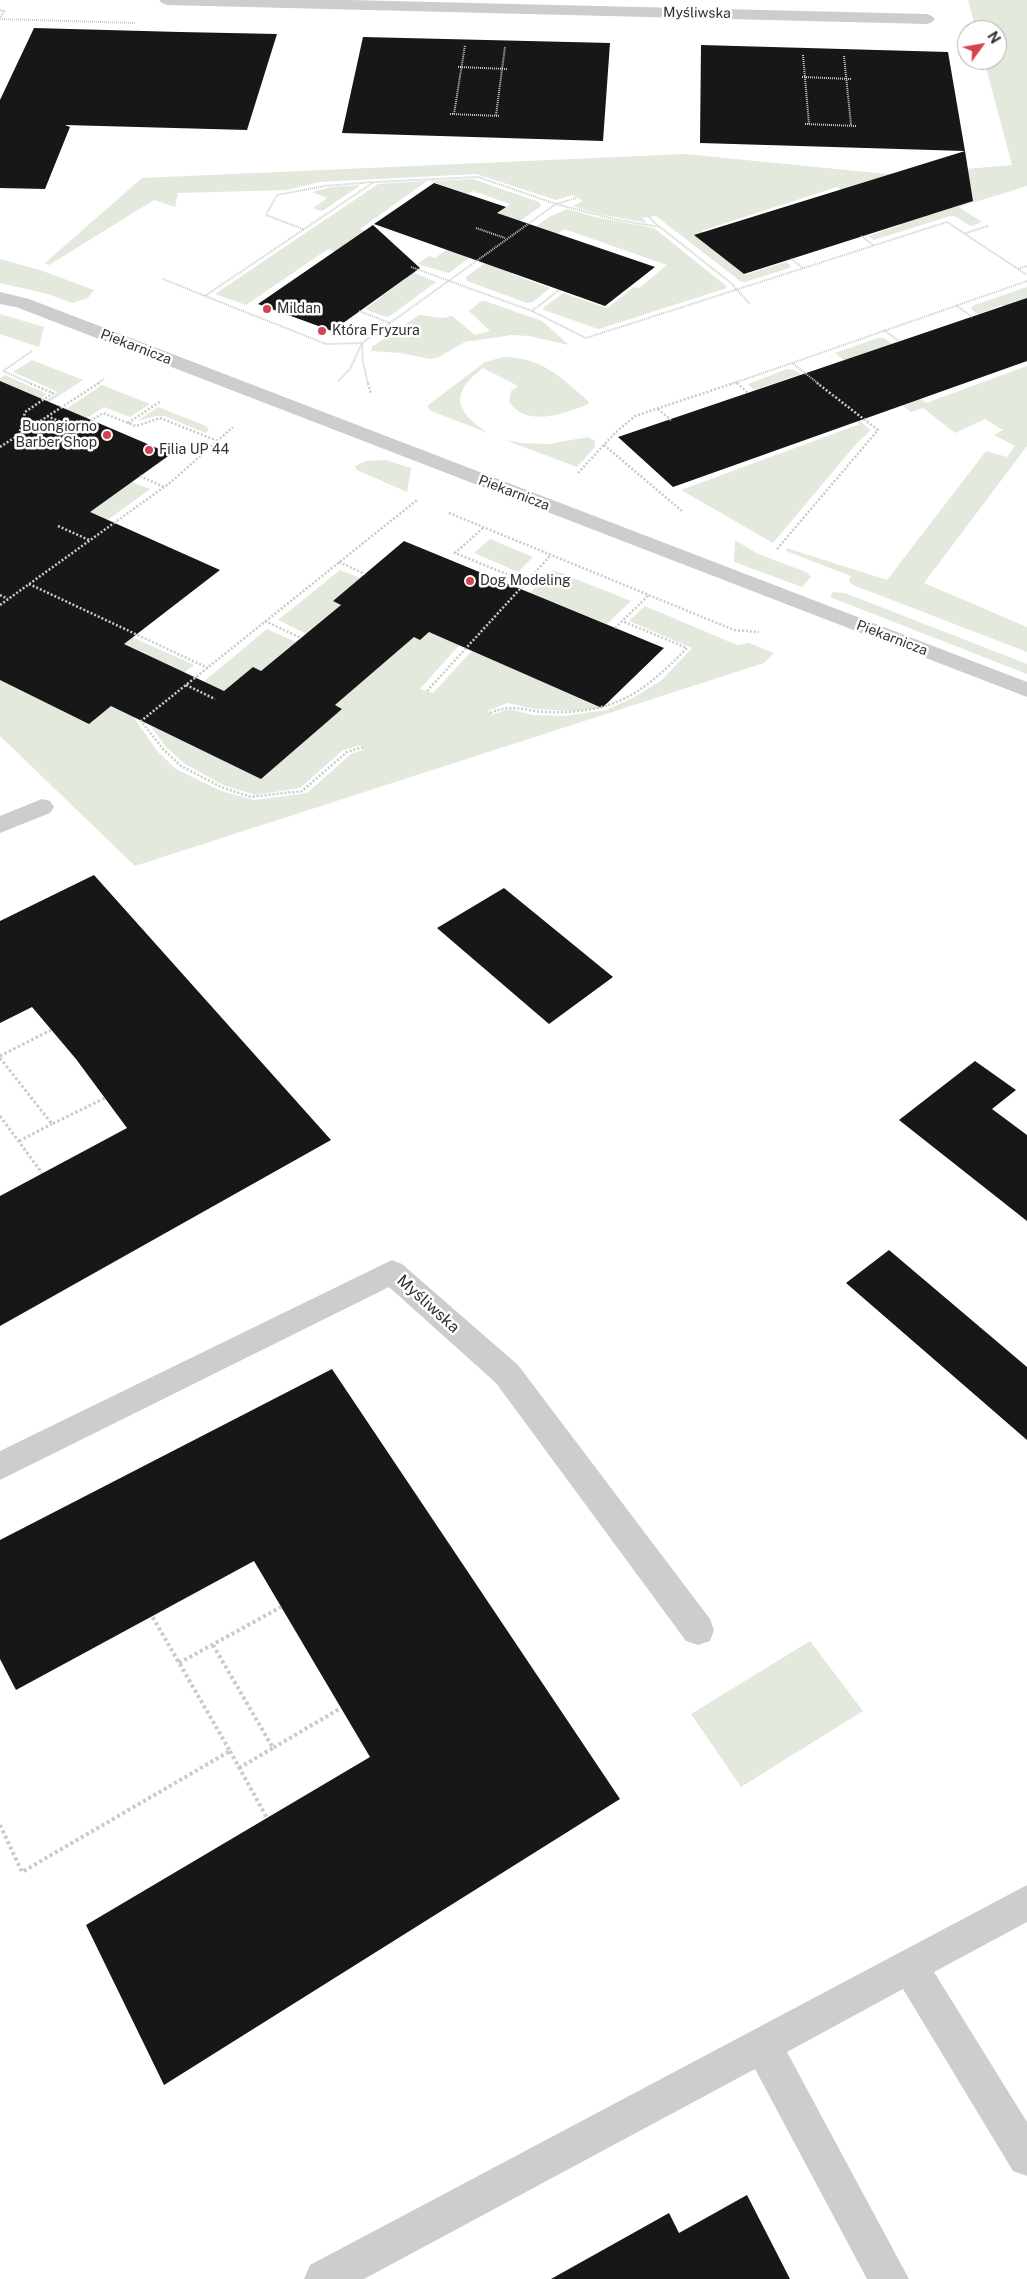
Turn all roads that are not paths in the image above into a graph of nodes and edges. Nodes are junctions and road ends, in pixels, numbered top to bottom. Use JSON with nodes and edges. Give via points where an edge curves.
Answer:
{"nodes":[{"id":1,"x":167,"y":0,"type":"edge"},
{"id":2,"x":927,"y":19,"type":"dead end"},
{"id":3,"x":0,"y":298,"type":"edge"},
{"id":4,"x":1027,"y":690,"type":"edge"},
{"id":5,"x":42,"y":806,"type":"dead end"},
{"id":6,"x":0,"y":825,"type":"edge"},
{"id":7,"x":0,"y":1466,"type":"edge"},
{"id":8,"x":698,"y":1630,"type":"dead end"},
{"id":9,"x":1027,"y":1903,"type":"edge"},
{"id":10,"x":909,"y":1966,"type":"junction"},
{"id":11,"x":762,"y":2044,"type":"junction"},
{"id":12,"x":1027,"y":2157,"type":"edge"},
{"id":13,"x":324,"y":2279,"type":"edge"},
{"id":14,"x":889,"y":2279,"type":"edge"}],
"edges":[{"from":1,"to":2,"type":"street","name":"Myśliwska"},
{"from":3,"to":4,"type":"street","name":"Piekarnicza","via":[[22,303]]},
{"from":5,"to":6,"type":"street"},
{"from":7,"to":8,"type":"street","name":"Myśliwska","via":[[392,1272],[507,1374]]},
{"from":9,"to":10,"type":"street"},
{"from":10,"to":11,"type":"street"},
{"from":10,"to":12,"type":"street"},
{"from":11,"to":13,"type":"street"},
{"from":11,"to":14,"type":"street"}]}
